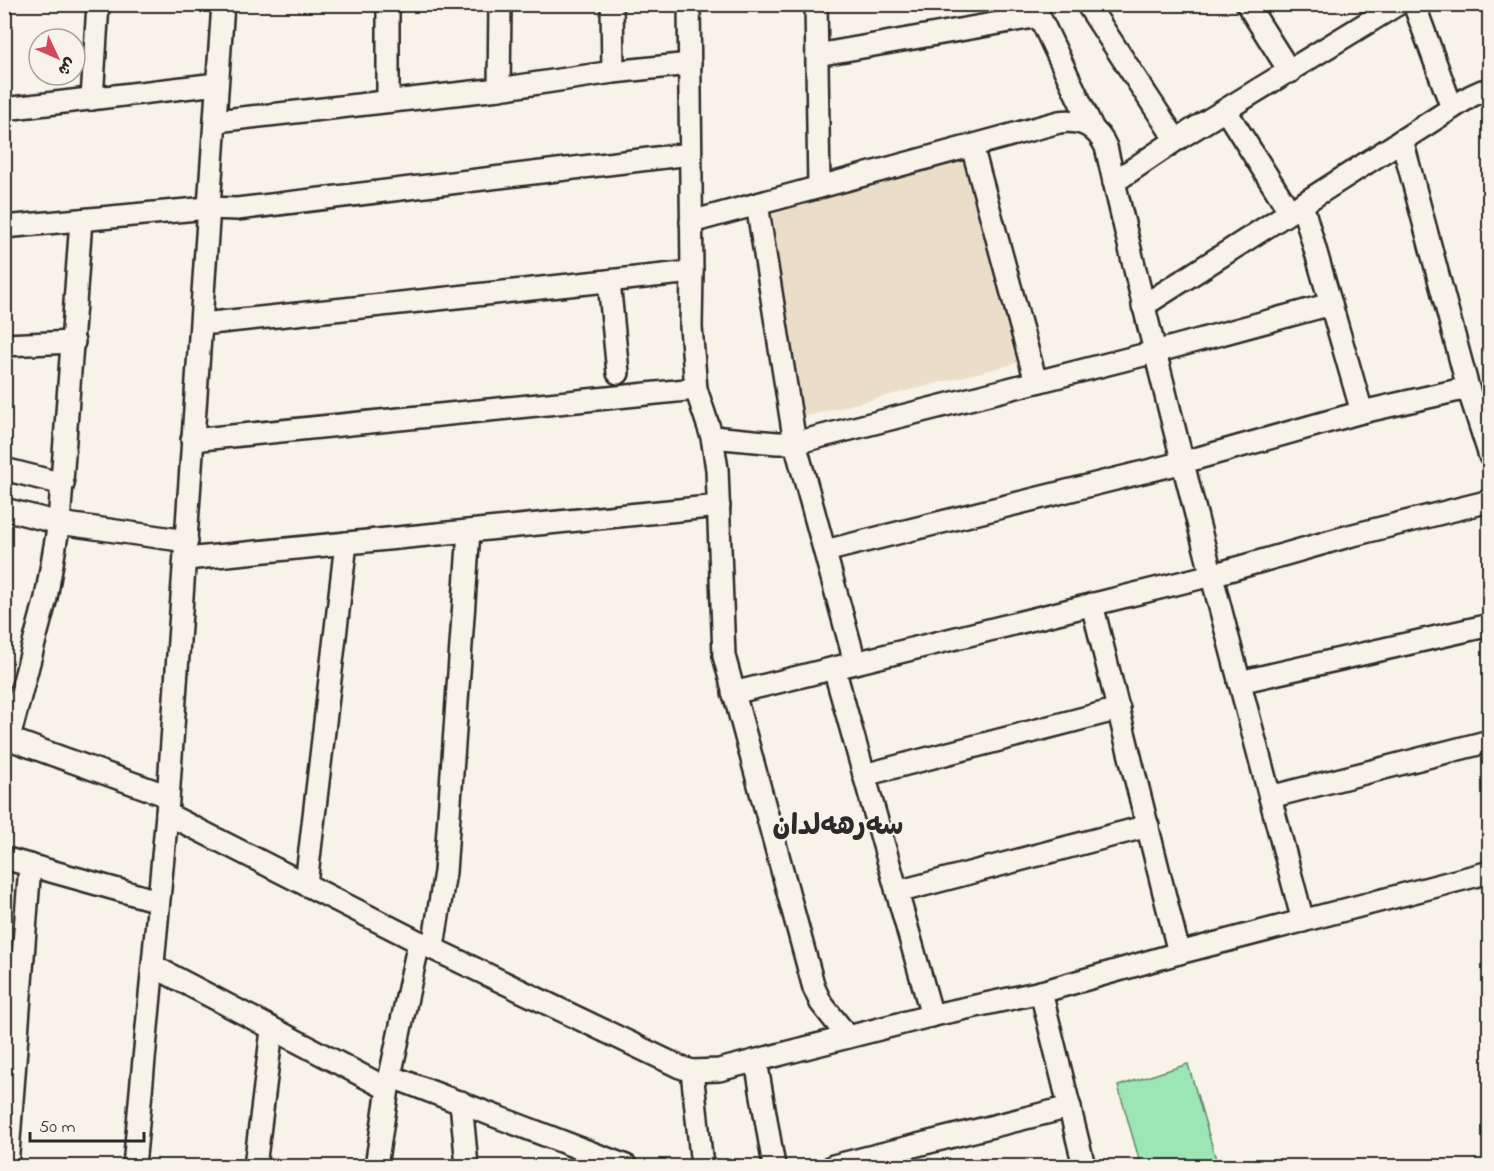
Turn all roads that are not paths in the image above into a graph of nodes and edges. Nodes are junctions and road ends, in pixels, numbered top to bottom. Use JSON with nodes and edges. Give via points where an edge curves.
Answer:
{"nodes":[{"id":1,"x":98,"y":4,"type":"edge"},
{"id":2,"x":223,"y":4,"type":"edge"},
{"id":3,"x":388,"y":4,"type":"edge"},
{"id":4,"x":500,"y":4,"type":"edge"},
{"id":5,"x":612,"y":4,"type":"edge"},
{"id":6,"x":689,"y":4,"type":"edge"},
{"id":7,"x":816,"y":4,"type":"edge"},
{"id":8,"x":1087,"y":4,"type":"edge"},
{"id":9,"x":1247,"y":4,"type":"edge"},
{"id":10,"x":1398,"y":4,"type":"edge"},
{"id":11,"x":1414,"y":4,"type":"edge"},
{"id":12,"x":1036,"y":10,"type":"edge"},
{"id":13,"x":818,"y":55,"type":"junction"},
{"id":14,"x":690,"y":64,"type":"junction"},
{"id":15,"x":613,"y":72,"type":"junction"},
{"id":16,"x":1290,"y":72,"type":"junction"},
{"id":17,"x":218,"y":84,"type":"junction"},
{"id":18,"x":499,"y":89,"type":"junction"},
{"id":19,"x":1490,"y":91,"type":"edge"},
{"id":20,"x":92,"y":99,"type":"junction"},
{"id":21,"x":388,"y":101,"type":"junction"},
{"id":22,"x":1452,"y":108,"type":"junction"},
{"id":23,"x":4,"y":109,"type":"edge"},
{"id":24,"x":1226,"y":111,"type":"junction"},
{"id":25,"x":216,"y":121,"type":"junction"},
{"id":26,"x":1092,"y":127,"type":"junction"},
{"id":27,"x":1176,"y":140,"type":"junction"},
{"id":28,"x":1402,"y":140,"type":"junction"},
{"id":29,"x":972,"y":146,"type":"junction"},
{"id":30,"x":690,"y":154,"type":"junction"},
{"id":31,"x":1114,"y":182,"type":"junction"},
{"id":32,"x":819,"y":187,"type":"junction"},
{"id":33,"x":758,"y":204,"type":"junction"},
{"id":34,"x":208,"y":208,"type":"junction"},
{"id":35,"x":1296,"y":208,"type":"junction"},
{"id":36,"x":81,"y":220,"type":"junction"},
{"id":37,"x":691,"y":222,"type":"junction"},
{"id":38,"x":4,"y":227,"type":"edge"},
{"id":39,"x":692,"y":272,"type":"junction"},
{"id":40,"x":609,"y":281,"type":"junction"},
{"id":41,"x":1331,"y":304,"type":"junction"},
{"id":42,"x":1143,"y":306,"type":"junction"},
{"id":43,"x":202,"y":324,"type":"junction"},
{"id":44,"x":74,"y":342,"type":"junction"},
{"id":45,"x":4,"y":345,"type":"edge"},
{"id":46,"x":1155,"y":352,"type":"junction"},
{"id":47,"x":618,"y":373,"type":"dead end"},
{"id":48,"x":1036,"y":382,"type":"junction"},
{"id":49,"x":1468,"y":388,"type":"junction"},
{"id":50,"x":696,"y":389,"type":"junction"},
{"id":51,"x":1362,"y":412,"type":"junction"},
{"id":52,"x":712,"y":437,"type":"junction"},
{"id":53,"x":192,"y":440,"type":"junction"},
{"id":54,"x":795,"y":443,"type":"junction"},
{"id":55,"x":1490,"y":456,"type":"edge"},
{"id":56,"x":1184,"y":462,"type":"junction"},
{"id":57,"x":4,"y":469,"type":"edge"},
{"id":58,"x":63,"y":484,"type":"junction"},
{"id":59,"x":1490,"y":501,"type":"edge"},
{"id":60,"x":719,"y":506,"type":"junction"},
{"id":61,"x":4,"y":509,"type":"edge"},
{"id":62,"x":59,"y":523,"type":"junction"},
{"id":63,"x":469,"y":531,"type":"junction"},
{"id":64,"x":346,"y":543,"type":"junction"},
{"id":65,"x":186,"y":550,"type":"junction"},
{"id":66,"x":825,"y":551,"type":"junction"},
{"id":67,"x":1212,"y":575,"type":"junction"},
{"id":68,"x":1092,"y":604,"type":"junction"},
{"id":69,"x":1490,"y":625,"type":"edge"},
{"id":70,"x":855,"y":662,"type":"junction"},
{"id":71,"x":834,"y":668,"type":"junction"},
{"id":72,"x":1239,"y":682,"type":"junction"},
{"id":73,"x":733,"y":693,"type":"junction"},
{"id":74,"x":1119,"y":709,"type":"junction"},
{"id":75,"x":7,"y":738,"type":"edge"},
{"id":76,"x":1490,"y":741,"type":"edge"},
{"id":77,"x":864,"y":775,"type":"junction"},
{"id":78,"x":1270,"y":797,"type":"junction"},
{"id":79,"x":167,"y":805,"type":"junction"},
{"id":80,"x":1148,"y":826,"type":"junction"},
{"id":81,"x":4,"y":858,"type":"edge"},
{"id":82,"x":30,"y":865,"type":"junction"},
{"id":83,"x":1490,"y":872,"type":"edge"},
{"id":84,"x":306,"y":884,"type":"junction"},
{"id":85,"x":897,"y":892,"type":"junction"},
{"id":86,"x":158,"y":902,"type":"junction"},
{"id":87,"x":1304,"y":921,"type":"junction"},
{"id":88,"x":426,"y":944,"type":"junction"},
{"id":89,"x":1179,"y":953,"type":"junction"},
{"id":90,"x":153,"y":966,"type":"junction"},
{"id":91,"x":1041,"y":992,"type":"junction"},
{"id":92,"x":12,"y":1001,"type":"edge"},
{"id":93,"x":932,"y":1016,"type":"junction"},
{"id":94,"x":272,"y":1030,"type":"junction"},
{"id":95,"x":848,"y":1037,"type":"junction"},
{"id":96,"x":756,"y":1061,"type":"junction"},
{"id":97,"x":692,"y":1071,"type":"junction"},
{"id":98,"x":389,"y":1083,"type":"junction"},
{"id":99,"x":460,"y":1102,"type":"junction"},
{"id":100,"x":1070,"y":1107,"type":"junction"},
{"id":101,"x":586,"y":1158,"type":"edge"},
{"id":102,"x":7,"y":1167,"type":"edge"},
{"id":103,"x":134,"y":1167,"type":"edge"},
{"id":104,"x":255,"y":1167,"type":"edge"},
{"id":105,"x":376,"y":1167,"type":"edge"},
{"id":106,"x":467,"y":1167,"type":"edge"},
{"id":107,"x":626,"y":1167,"type":"edge"},
{"id":108,"x":702,"y":1167,"type":"edge"},
{"id":109,"x":774,"y":1167,"type":"edge"},
{"id":110,"x":833,"y":1167,"type":"edge"},
{"id":111,"x":1084,"y":1167,"type":"edge"}],
"edges":[{"from":1,"to":20,"type":"street"},
{"from":2,"to":17,"type":"street"},
{"from":3,"to":21,"type":"street"},
{"from":4,"to":18,"type":"street"},
{"from":5,"to":15,"type":"street"},
{"from":6,"to":14,"type":"street"},
{"from":7,"to":13,"type":"street"},
{"from":8,"to":27,"type":"street"},
{"from":9,"to":16,"type":"street"},
{"from":10,"to":16,"type":"street"},
{"from":11,"to":22,"type":"street"},
{"from":12,"to":13,"type":"street"},
{"from":12,"to":26,"type":"street"},
{"from":13,"to":32,"type":"street"},
{"from":14,"to":15,"type":"street"},
{"from":14,"to":30,"type":"street"},
{"from":15,"to":18,"type":"street"},
{"from":16,"to":24,"type":"street"},
{"from":17,"to":20,"type":"street"},
{"from":17,"to":25,"type":"street"},
{"from":18,"to":21,"type":"street"},
{"from":19,"to":22,"type":"street","via":[[1482,91]]},
{"from":20,"to":23,"type":"street"},
{"from":21,"to":25,"type":"street"},
{"from":22,"to":28,"type":"street"},
{"from":24,"to":27,"type":"street"},
{"from":24,"to":35,"type":"street"},
{"from":25,"to":34,"type":"street"},
{"from":26,"to":29,"type":"street","via":[[1069,120]]},
{"from":26,"to":31,"type":"street","via":[[1106,147]]},
{"from":27,"to":31,"type":"street"},
{"from":28,"to":35,"type":"street"},
{"from":28,"to":49,"type":"street"},
{"from":29,"to":32,"type":"street"},
{"from":29,"to":48,"type":"street"},
{"from":30,"to":34,"type":"street","via":[[237,209]]},
{"from":30,"to":37,"type":"street"},
{"from":31,"to":42,"type":"street"},
{"from":32,"to":33,"type":"street"},
{"from":33,"to":37,"type":"street"},
{"from":33,"to":54,"type":"street"},
{"from":34,"to":36,"type":"street"},
{"from":34,"to":43,"type":"street"},
{"from":35,"to":41,"type":"street"},
{"from":35,"to":42,"type":"street"},
{"from":36,"to":38,"type":"street"},
{"from":36,"to":44,"type":"street"},
{"from":37,"to":39,"type":"street"},
{"from":39,"to":40,"type":"street"},
{"from":39,"to":50,"type":"street"},
{"from":40,"to":43,"type":"street"},
{"from":40,"to":47,"type":"street"},
{"from":41,"to":46,"type":"street"},
{"from":41,"to":51,"type":"street"},
{"from":42,"to":46,"type":"street"},
{"from":43,"to":53,"type":"street"},
{"from":44,"to":45,"type":"street"},
{"from":44,"to":58,"type":"street"},
{"from":46,"to":48,"type":"street"},
{"from":46,"to":56,"type":"street"},
{"from":48,"to":54,"type":"street"},
{"from":49,"to":51,"type":"street"},
{"from":49,"to":55,"type":"street"},
{"from":50,"to":52,"type":"street"},
{"from":50,"to":53,"type":"street"},
{"from":51,"to":56,"type":"street"},
{"from":52,"to":54,"type":"street"},
{"from":52,"to":60,"type":"street"},
{"from":53,"to":65,"type":"street"},
{"from":54,"to":66,"type":"street"},
{"from":56,"to":66,"type":"street"},
{"from":56,"to":67,"type":"street"},
{"from":57,"to":58,"type":"street"},
{"from":58,"to":62,"type":"street"},
{"from":59,"to":67,"type":"street"},
{"from":60,"to":63,"type":"street"},
{"from":60,"to":73,"type":"street","via":[[724,656]]},
{"from":61,"to":62,"type":"street"},
{"from":62,"to":65,"type":"street"},
{"from":62,"to":75,"type":"street","via":[[46,598]]},
{"from":63,"to":64,"type":"street"},
{"from":63,"to":88,"type":"street","via":[[445,872]]},
{"from":64,"to":65,"type":"street"},
{"from":64,"to":84,"type":"street"},
{"from":65,"to":79,"type":"street"},
{"from":66,"to":70,"type":"street"},
{"from":67,"to":68,"type":"street"},
{"from":67,"to":72,"type":"street"},
{"from":68,"to":70,"type":"street"},
{"from":68,"to":74,"type":"street"},
{"from":69,"to":72,"type":"street"},
{"from":70,"to":71,"type":"street"},
{"from":71,"to":73,"type":"street"},
{"from":71,"to":77,"type":"street"},
{"from":72,"to":78,"type":"street"},
{"from":73,"to":95,"type":"street","via":[[814,988],[820,1004]]},
{"from":74,"to":77,"type":"street"},
{"from":74,"to":80,"type":"street"},
{"from":75,"to":79,"type":"street"},
{"from":76,"to":78,"type":"street"},
{"from":77,"to":85,"type":"street"},
{"from":78,"to":87,"type":"street"},
{"from":79,"to":84,"type":"street"},
{"from":79,"to":86,"type":"street"},
{"from":80,"to":85,"type":"street"},
{"from":80,"to":89,"type":"street"},
{"from":81,"to":82,"type":"street"},
{"from":82,"to":86,"type":"street"},
{"from":82,"to":92,"type":"street"},
{"from":83,"to":87,"type":"street"},
{"from":84,"to":88,"type":"street"},
{"from":85,"to":93,"type":"street"},
{"from":86,"to":90,"type":"street"},
{"from":87,"to":89,"type":"street"},
{"from":88,"to":97,"type":"street"},
{"from":88,"to":98,"type":"street"},
{"from":89,"to":91,"type":"street"},
{"from":90,"to":94,"type":"street"},
{"from":90,"to":103,"type":"street"},
{"from":91,"to":93,"type":"street"},
{"from":91,"to":100,"type":"street"},
{"from":92,"to":102,"type":"street"},
{"from":93,"to":95,"type":"street"},
{"from":94,"to":98,"type":"street"},
{"from":94,"to":104,"type":"street"},
{"from":95,"to":96,"type":"street"},
{"from":96,"to":97,"type":"street","via":[[719,1070]]},
{"from":96,"to":109,"type":"street"},
{"from":97,"to":108,"type":"street"},
{"from":98,"to":99,"type":"street"},
{"from":98,"to":105,"type":"street"},
{"from":99,"to":101,"type":"street"},
{"from":99,"to":106,"type":"street"},
{"from":100,"to":110,"type":"street"},
{"from":100,"to":111,"type":"street"},
{"from":101,"to":107,"type":"street"}]}
